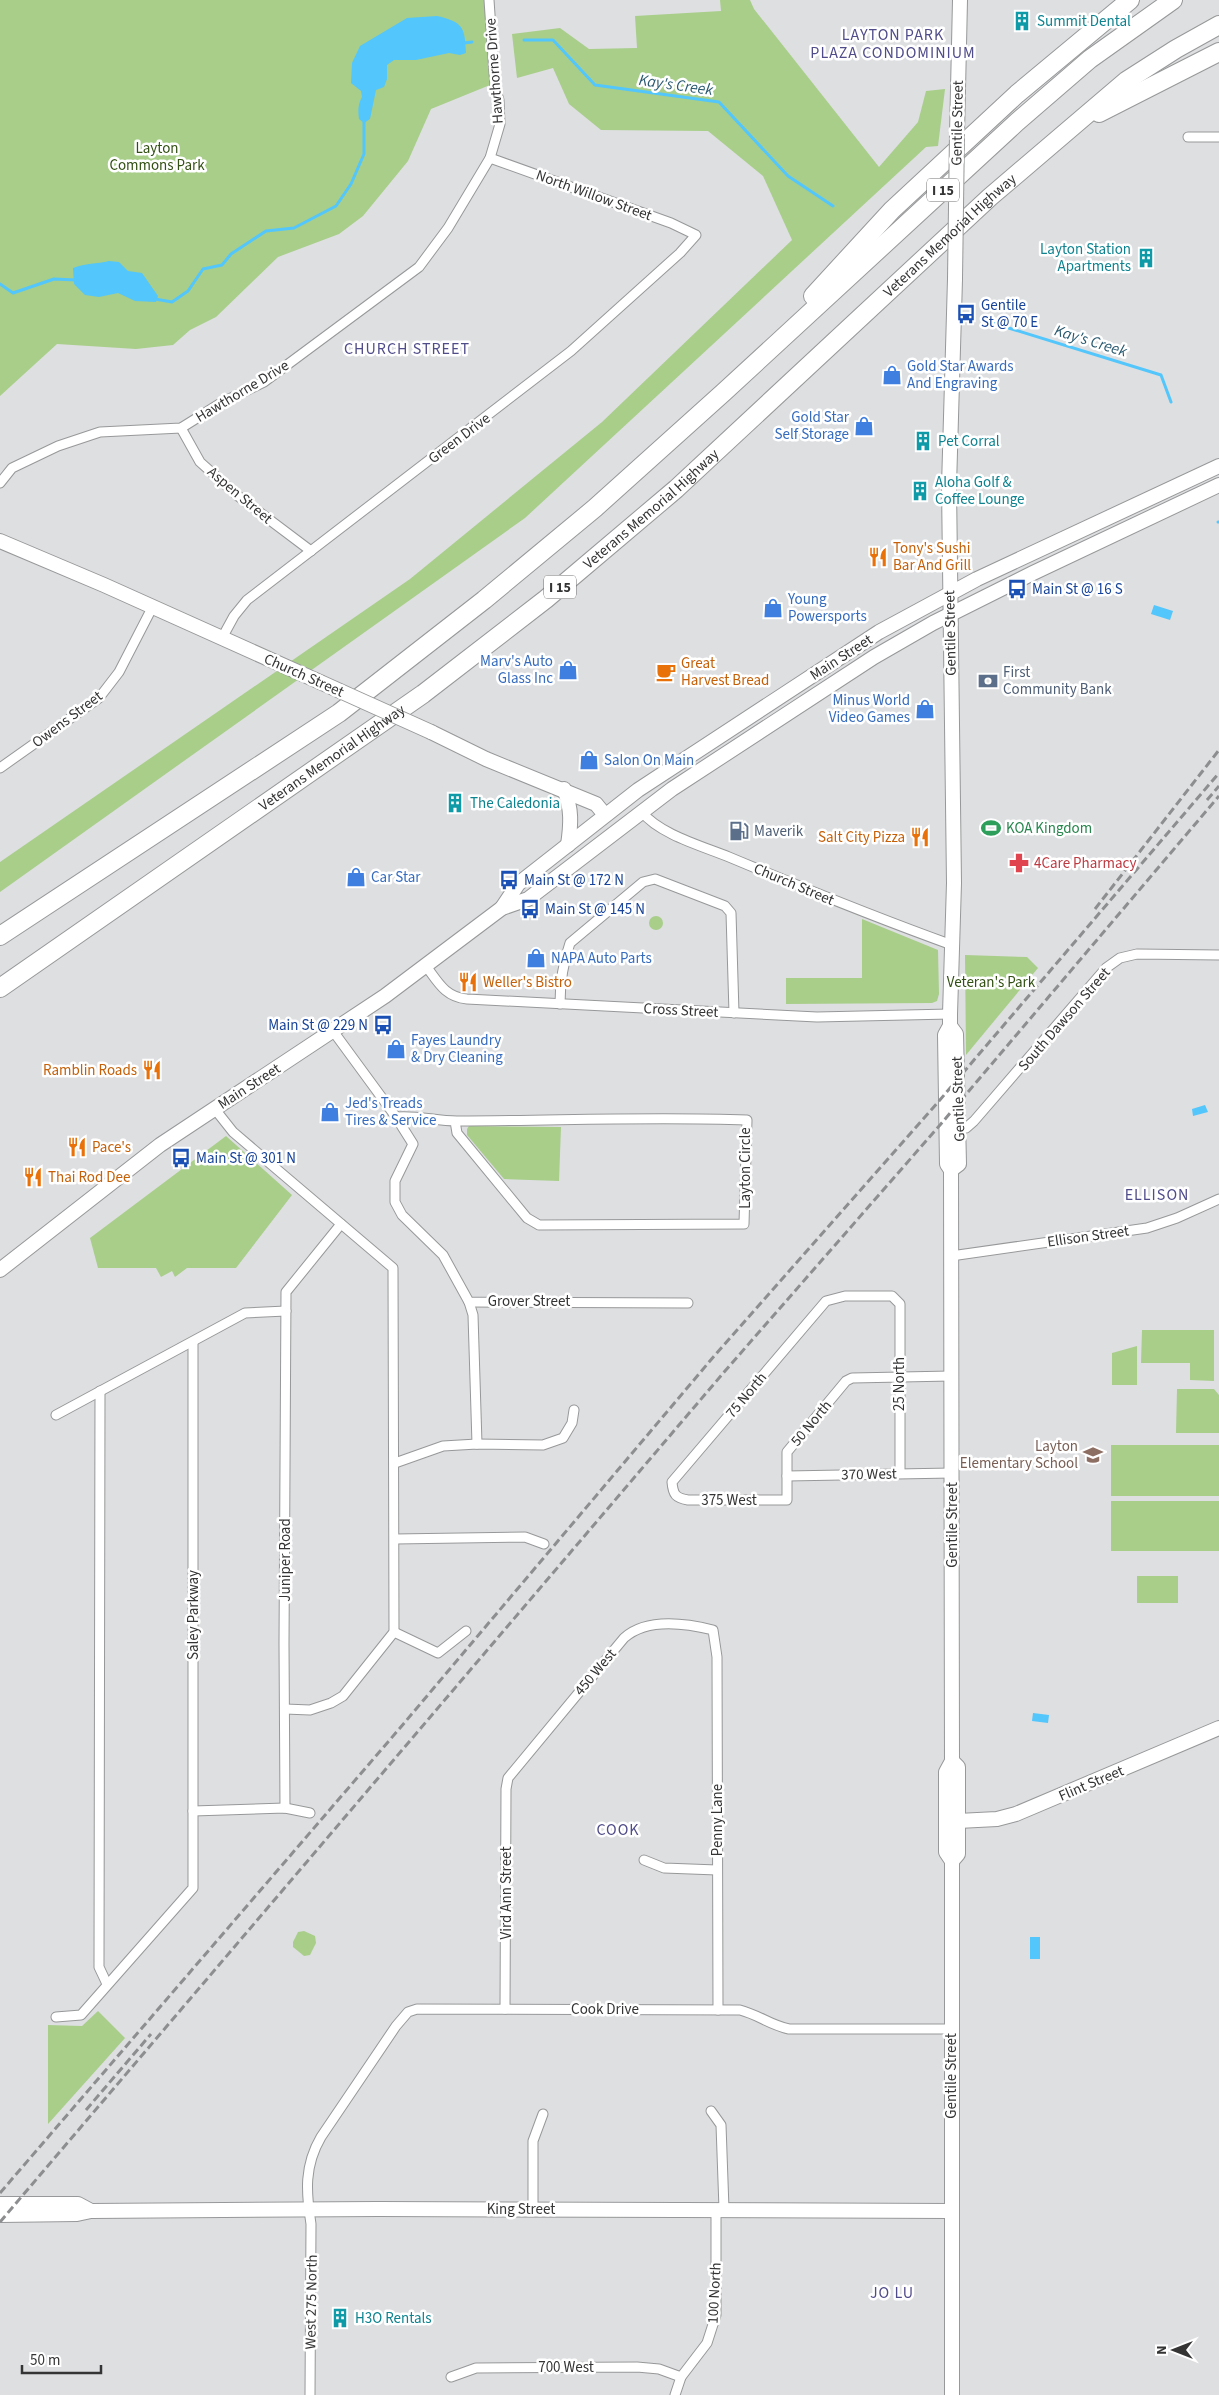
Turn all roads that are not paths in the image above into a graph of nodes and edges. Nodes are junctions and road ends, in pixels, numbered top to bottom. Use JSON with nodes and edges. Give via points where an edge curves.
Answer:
{"nodes":[{"id":1,"x":489,"y":0,"type":"edge"},
{"id":2,"x":960,"y":0,"type":"edge"},
{"id":3,"x":1130,"y":0,"type":"edge"},
{"id":4,"x":1173,"y":0,"type":"edge"},
{"id":5,"x":1219,"y":25,"type":"edge"},
{"id":6,"x":1219,"y":52,"type":"edge"},
{"id":7,"x":1072,"y":127,"type":"junction"},
{"id":8,"x":1188,"y":137,"type":"dead end"},
{"id":9,"x":1219,"y":137,"type":"edge"},
{"id":10,"x":490,"y":158,"type":"junction"},
{"id":11,"x":696,"y":235,"type":"joint"},
{"id":12,"x":724,"y":392,"type":"junction"},
{"id":13,"x":181,"y":428,"type":"junction"},
{"id":14,"x":1219,"y":466,"type":"edge"},
{"id":15,"x":0,"y":483,"type":"edge"},
{"id":16,"x":1219,"y":485,"type":"edge"},
{"id":17,"x":0,"y":541,"type":"edge"},
{"id":18,"x":311,"y":551,"type":"junction"},
{"id":19,"x":949,"y":593,"type":"junction"},
{"id":20,"x":152,"y":608,"type":"junction"},
{"id":21,"x":950,"y":615,"type":"junction"},
{"id":22,"x":222,"y":638,"type":"junction"},
{"id":23,"x":691,"y":754,"type":"junction"},
{"id":24,"x":0,"y":768,"type":"edge"},
{"id":25,"x":564,"y":790,"type":"junction"},
{"id":26,"x":642,"y":812,"type":"junction"},
{"id":27,"x":604,"y":816,"type":"junction"},
{"id":28,"x":568,"y":845,"type":"junction"},
{"id":29,"x":502,"y":908,"type":"junction"},
{"id":30,"x":0,"y":936,"type":"edge"},
{"id":31,"x":952,"y":945,"type":"junction"},
{"id":32,"x":1219,"y":955,"type":"edge"},
{"id":33,"x":426,"y":966,"type":"junction"},
{"id":34,"x":0,"y":988,"type":"edge"},
{"id":35,"x":560,"y":1004,"type":"junction"},
{"id":36,"x":734,"y":1013,"type":"junction"},
{"id":37,"x":950,"y":1020,"type":"junction"},
{"id":38,"x":333,"y":1031,"type":"junction"},
{"id":39,"x":214,"y":1108,"type":"junction"},
{"id":40,"x":396,"y":1117,"type":"junction"},
{"id":41,"x":455,"y":1121,"type":"junction"},
{"id":42,"x":959,"y":1129,"type":"junction"},
{"id":43,"x":951,"y":1170,"type":"junction"},
{"id":44,"x":1219,"y":1199,"type":"edge"},
{"id":45,"x":341,"y":1224,"type":"junction"},
{"id":46,"x":951,"y":1256,"type":"junction"},
{"id":47,"x":0,"y":1270,"type":"edge"},
{"id":48,"x":895,"y":1297,"type":"joint"},
{"id":49,"x":469,"y":1302,"type":"junction"},
{"id":50,"x":688,"y":1303,"type":"dead end"},
{"id":51,"x":286,"y":1311,"type":"junction"},
{"id":52,"x":193,"y":1343,"type":"junction"},
{"id":53,"x":899,"y":1376,"type":"junction"},
{"id":54,"x":951,"y":1376,"type":"junction"},
{"id":55,"x":100,"y":1391,"type":"junction"},
{"id":56,"x":574,"y":1410,"type":"dead end"},
{"id":57,"x":56,"y":1415,"type":"dead end"},
{"id":58,"x":477,"y":1444,"type":"junction"},
{"id":59,"x":395,"y":1463,"type":"junction"},
{"id":60,"x":900,"y":1473,"type":"junction"},
{"id":61,"x":952,"y":1473,"type":"junction"},
{"id":62,"x":787,"y":1476,"type":"junction"},
{"id":63,"x":673,"y":1493,"type":"joint"},
{"id":64,"x":787,"y":1500,"type":"joint"},
{"id":65,"x":394,"y":1538,"type":"junction"},
{"id":66,"x":544,"y":1544,"type":"dead end"},
{"id":67,"x":713,"y":1630,"type":"joint"},
{"id":68,"x":466,"y":1631,"type":"dead end"},
{"id":69,"x":394,"y":1632,"type":"junction"},
{"id":70,"x":285,"y":1709,"type":"junction"},
{"id":71,"x":1219,"y":1728,"type":"edge"},
{"id":72,"x":951,"y":1762,"type":"junction"},
{"id":73,"x":508,"y":1778,"type":"joint"},
{"id":74,"x":285,"y":1808,"type":"junction"},
{"id":75,"x":192,"y":1811,"type":"junction"},
{"id":76,"x":310,"y":1813,"type":"dead end"},
{"id":77,"x":958,"y":1821,"type":"junction"},
{"id":78,"x":951,"y":1859,"type":"junction"},
{"id":79,"x":644,"y":1860,"type":"dead end"},
{"id":80,"x":717,"y":1870,"type":"junction"},
{"id":81,"x":107,"y":1984,"type":"junction"},
{"id":82,"x":505,"y":2009,"type":"junction"},
{"id":83,"x":718,"y":2010,"type":"junction"},
{"id":84,"x":56,"y":2017,"type":"dead end"},
{"id":85,"x":951,"y":2029,"type":"junction"},
{"id":86,"x":711,"y":2110,"type":"dead end"},
{"id":87,"x":543,"y":2114,"type":"dead end"},
{"id":88,"x":321,"y":2138,"type":"joint"},
{"id":89,"x":0,"y":2204,"type":"edge"},
{"id":90,"x":309,"y":2209,"type":"junction"},
{"id":91,"x":534,"y":2209,"type":"junction"},
{"id":92,"x":720,"y":2210,"type":"junction"},
{"id":93,"x":91,"y":2211,"type":"junction"},
{"id":94,"x":951,"y":2211,"type":"junction"},
{"id":95,"x":0,"y":2215,"type":"edge"},
{"id":96,"x":451,"y":2377,"type":"dead end"},
{"id":97,"x":681,"y":2377,"type":"junction"},
{"id":98,"x":310,"y":2395,"type":"edge"},
{"id":99,"x":675,"y":2395,"type":"edge"},
{"id":100,"x":952,"y":2395,"type":"edge"}],
"edges":[{"from":1,"to":10,"type":"street","name":"Hawthorne Drive","via":[[494,86],[499,100],[500,124]]},
{"from":2,"to":19,"type":"main road","name":"Gentile Street","bridge":true},
{"from":3,"to":12,"type":"highway","via":[[1017,94],[892,210]]},
{"from":4,"to":12,"type":"highway","number":"I 15","via":[[1090,59],[1017,122]]},
{"from":5,"to":7,"type":"highway","name":"Veterans Memorial Highway","number":"I 15","via":[[1126,81]]},
{"from":6,"to":7,"type":"highway"},
{"from":7,"to":34,"type":"highway","name":"Veterans Memorial Highway","number":"I 15","via":[[990,197],[676,489],[508,630],[423,694]]},
{"from":8,"to":9,"type":"street"},
{"from":10,"to":11,"type":"street","name":"North Willow Street","via":[[671,222]]},
{"from":10,"to":13,"type":"street","name":"Hawthorne Drive","via":[[448,228],[419,267],[264,382]]},
{"from":11,"to":18,"type":"street","name":"Green Drive","via":[[571,351]]},
{"from":12,"to":30,"type":"highway","number":"I 15","via":[[595,508],[339,713]]},
{"from":13,"to":15,"type":"street","name":"Hawthorne Drive","via":[[100,432],[58,446],[12,468]]},
{"from":13,"to":18,"type":"street","name":"Aspen Street","via":[[200,462],[238,496]]},
{"from":14,"to":19,"type":"main road","name":"Main Street"},
{"from":16,"to":21,"type":"main road","name":"Main Street"},
{"from":17,"to":20,"type":"main road","name":"Church Street"},
{"from":18,"to":22,"type":"street","name":"Green Drive","via":[[247,600]]},
{"from":19,"to":21,"type":"main road","name":"Gentile Street"},
{"from":19,"to":23,"type":"main road","name":"Main Street","via":[[879,632]]},
{"from":20,"to":22,"type":"main road","name":"Church Street"},
{"from":20,"to":24,"type":"street","name":"Owens Street","via":[[119,672],[99,698]]},
{"from":21,"to":26,"type":"main road","name":"Main Street","via":[[874,657]]},
{"from":21,"to":31,"type":"main road","name":"Gentile Street"},
{"from":22,"to":25,"type":"main road","name":"Church Street","bridge":true,"via":[[486,759]]},
{"from":23,"to":26,"type":"main road","via":[[674,778],[642,799]]},
{"from":23,"to":27,"type":"main road","name":"Main Street"},
{"from":25,"to":27,"type":"main road","name":"Church Street","via":[[596,804]]},
{"from":25,"to":28,"type":"main road","via":[[572,814]]},
{"from":26,"to":29,"type":"main road","name":"Main Street","via":[[528,899]]},
{"from":26,"to":31,"type":"street","name":"Church Street","via":[[650,822],[684,838],[852,909]]},
{"from":27,"to":28,"type":"main road","name":"Main Street"},
{"from":28,"to":29,"type":"main road","name":"Main Street","via":[[518,884]]},
{"from":29,"to":33,"type":"main road","name":"Main Street"},
{"from":31,"to":37,"type":"main road","name":"Gentile Street"},
{"from":32,"to":42,"type":"street","name":"South Dawson Street","via":[[1137,954],[1120,958],[1106,968],[974,1121]]},
{"from":33,"to":35,"type":"street","name":"Cross Street","via":[[444,990],[458,998]]},
{"from":33,"to":38,"type":"main road","name":"Main Street"},
{"from":35,"to":36,"type":"street","name":"Cross Street"},
{"from":35,"to":36,"type":"street","via":[[562,976],[570,943],[644,882],[655,879],[725,906],[731,913]]},
{"from":36,"to":37,"type":"street","name":"Cross Street"},
{"from":37,"to":42,"type":"main road","name":"Gentile Street","via":[[956,1034]]},
{"from":37,"to":43,"type":"main road","name":"Gentile Street","via":[[945,1035],[947,1164]]},
{"from":38,"to":39,"type":"main road","name":"Main Street"},
{"from":38,"to":40,"type":"street"},
{"from":39,"to":45,"type":"street","via":[[232,1132]]},
{"from":39,"to":47,"type":"main road","name":"Main Street","via":[[160,1145]]},
{"from":40,"to":41,"type":"street","name":"Layton Circle"},
{"from":40,"to":49,"type":"street","name":"Grover Street","via":[[413,1144],[395,1181],[394,1202],[402,1215],[443,1255]]},
{"from":41,"to":41,"type":"street","name":"Layton Circle","via":[[457,1133],[527,1218],[539,1225],[744,1224],[747,1120]]},
{"from":42,"to":43,"type":"main road","name":"Gentile Street","via":[[959,1164]]},
{"from":43,"to":46,"type":"main road","name":"Gentile Street"},
{"from":44,"to":46,"type":"street","name":"Ellison Street","via":[[1147,1228]]},
{"from":45,"to":51,"type":"street","name":"Juniper Road","via":[[290,1285],[286,1292]]},
{"from":45,"to":59,"type":"street","via":[[394,1268]]},
{"from":46,"to":54,"type":"main road","name":"Gentile Street"},
{"from":48,"to":53,"type":"street","name":"25 North","via":[[900,1304]]},
{"from":48,"to":63,"type":"street","name":"75 North","via":[[845,1296],[826,1301],[672,1482]]},
{"from":49,"to":50,"type":"street","name":"Grover Street"},
{"from":49,"to":58,"type":"street","via":[[473,1315]]},
{"from":51,"to":52,"type":"street","via":[[245,1313]]},
{"from":51,"to":70,"type":"street","name":"Juniper Road"},
{"from":52,"to":55,"type":"street"},
{"from":52,"to":75,"type":"street","name":"Saley Parkway"},
{"from":53,"to":54,"type":"street"},
{"from":53,"to":60,"type":"street","name":"25 North"},
{"from":53,"to":62,"type":"street","name":"50 North","via":[[846,1381],[787,1452]]},
{"from":54,"to":61,"type":"main road","name":"Gentile Street"},
{"from":55,"to":57,"type":"street"},
{"from":55,"to":81,"type":"street","via":[[99,1968]]},
{"from":56,"to":58,"type":"street","via":[[572,1423],[563,1438],[543,1445]]},
{"from":58,"to":59,"type":"street","via":[[443,1446]]},
{"from":59,"to":65,"type":"street"},
{"from":60,"to":61,"type":"street","name":"370 West"},
{"from":60,"to":62,"type":"street","name":"370 West"},
{"from":61,"to":72,"type":"main road","name":"Gentile Street"},
{"from":62,"to":64,"type":"street","name":"50 North"},
{"from":63,"to":64,"type":"street","name":"375 West","via":[[688,1500]]},
{"from":65,"to":66,"type":"street","via":[[525,1538]]},
{"from":65,"to":69,"type":"street"},
{"from":67,"to":73,"type":"street","name":"450 West","via":[[688,1624],[634,1629]]},
{"from":67,"to":80,"type":"street","name":"Penny Lane","via":[[717,1657]]},
{"from":68,"to":69,"type":"street","via":[[438,1653]]},
{"from":69,"to":70,"type":"street","via":[[343,1696],[310,1710]]},
{"from":70,"to":74,"type":"street","name":"Juniper Road"},
{"from":71,"to":77,"type":"main road","name":"Flint Street","via":[[1016,1814],[997,1819]]},
{"from":72,"to":77,"type":"main road","name":"Gentile Street","via":[[958,1768]]},
{"from":72,"to":78,"type":"main road","name":"Gentile Street","via":[[946,1772],[946,1852]]},
{"from":73,"to":82,"type":"street","name":"Vird Ann Street"},
{"from":74,"to":75,"type":"street"},
{"from":74,"to":76,"type":"street"},
{"from":75,"to":81,"type":"street","name":"Saley Parkway","via":[[193,1888]]},
{"from":77,"to":78,"type":"main road","name":"Gentile Street","via":[[954,1826]]},
{"from":78,"to":85,"type":"main road","name":"Gentile Street"},
{"from":79,"to":80,"type":"street","via":[[664,1868]]},
{"from":80,"to":83,"type":"street","name":"Penny Lane"},
{"from":81,"to":84,"type":"street","via":[[81,2015]]},
{"from":82,"to":83,"type":"street","name":"Cook Drive"},
{"from":82,"to":88,"type":"street","name":"Cook Drive","via":[[417,2009],[408,2012]]},
{"from":83,"to":85,"type":"street","name":"Cook Drive","via":[[755,2014],[773,2026],[789,2029]]},
{"from":85,"to":94,"type":"main road","name":"Gentile Street"},
{"from":86,"to":92,"type":"street","name":"100 North","via":[[721,2125]]},
{"from":87,"to":91,"type":"street","via":[[533,2141]]},
{"from":88,"to":90,"type":"street","name":"West 275 North","via":[[312,2152],[307,2172]]},
{"from":89,"to":93,"type":"main road","name":"King Street","via":[[78,2204]]},
{"from":90,"to":91,"type":"main road","name":"King Street"},
{"from":90,"to":93,"type":"main road","name":"King Street"},
{"from":90,"to":98,"type":"street","name":"West 275 North"},
{"from":91,"to":92,"type":"main road","name":"King Street"},
{"from":92,"to":94,"type":"main road","name":"King Street"},
{"from":92,"to":97,"type":"street","name":"100 North","via":[[716,2315],[707,2343]]},
{"from":93,"to":95,"type":"main road","name":"King Street"},
{"from":94,"to":100,"type":"main road","name":"Gentile Street"},
{"from":96,"to":97,"type":"street","name":"700 West","via":[[476,2368],[637,2367],[659,2369]]},
{"from":97,"to":99,"type":"street","name":"100 North"}]}
